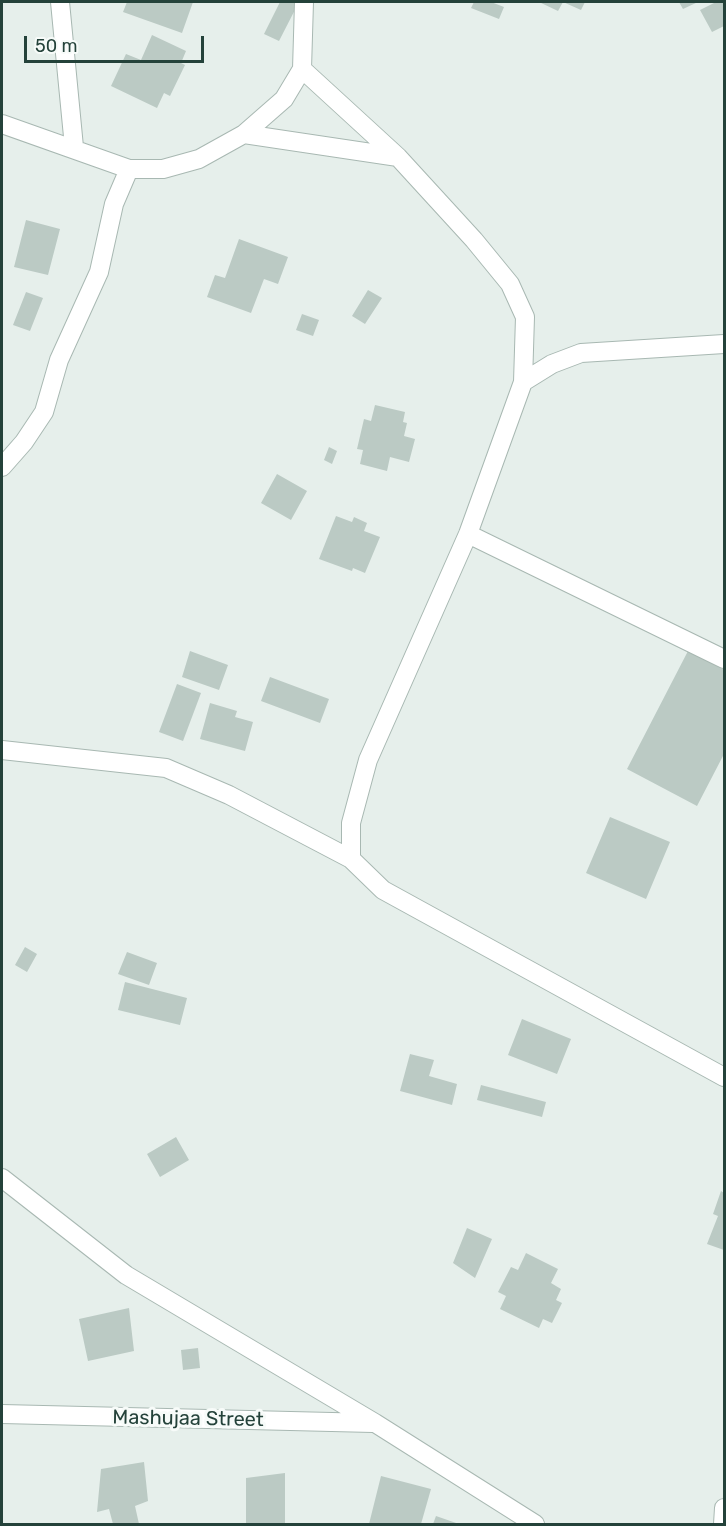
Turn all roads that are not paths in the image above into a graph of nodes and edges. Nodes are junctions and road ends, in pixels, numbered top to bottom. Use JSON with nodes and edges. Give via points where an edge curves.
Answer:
{"nodes":[{"id":1,"x":60,"y":2,"type":"edge"},
{"id":2,"x":304,"y":2,"type":"edge"},
{"id":3,"x":302,"y":69,"type":"junction"},
{"id":4,"x":2,"y":124,"type":"edge"},
{"id":5,"x":244,"y":134,"type":"junction"},
{"id":6,"x":74,"y":147,"type":"junction"},
{"id":7,"x":398,"y":157,"type":"junction"},
{"id":8,"x":129,"y":169,"type":"junction"},
{"id":9,"x":724,"y":344,"type":"edge"},
{"id":10,"x":523,"y":382,"type":"junction"},
{"id":11,"x":2,"y":467,"type":"edge"},
{"id":12,"x":468,"y":534,"type":"junction"},
{"id":13,"x":724,"y":659,"type":"edge"},
{"id":14,"x":2,"y":750,"type":"edge"},
{"id":15,"x":351,"y":859,"type":"junction"},
{"id":16,"x":724,"y":1077,"type":"edge"},
{"id":17,"x":2,"y":1178,"type":"edge"},
{"id":18,"x":2,"y":1414,"type":"edge"},
{"id":19,"x":375,"y":1423,"type":"junction"},
{"id":20,"x":724,"y":1509,"type":"edge"},
{"id":21,"x":535,"y":1524,"type":"edge"},
{"id":22,"x":723,"y":1524,"type":"edge"}],
"edges":[{"from":1,"to":6,"type":"street"},
{"from":2,"to":3,"type":"street"},
{"from":3,"to":5,"type":"street","via":[[284,99]]},
{"from":3,"to":7,"type":"street"},
{"from":4,"to":6,"type":"street"},
{"from":5,"to":7,"type":"street"},
{"from":5,"to":8,"type":"street","via":[[199,159],[163,169]]},
{"from":6,"to":8,"type":"street"},
{"from":7,"to":10,"type":"street","via":[[510,284],[525,317]]},
{"from":8,"to":11,"type":"street","via":[[114,204],[99,272],[59,360],[44,412]]},
{"from":9,"to":10,"type":"street","via":[[581,353],[552,364]]},
{"from":10,"to":12,"type":"street"},
{"from":12,"to":13,"type":"street"},
{"from":12,"to":15,"type":"street","via":[[368,760],[351,823]]},
{"from":14,"to":15,"type":"street","via":[[166,768],[229,795]]},
{"from":15,"to":16,"type":"street","via":[[383,890]]},
{"from":17,"to":19,"type":"street","via":[[126,1275]]},
{"from":18,"to":19,"type":"street","name":"Mashujaa Street"},
{"from":19,"to":21,"type":"street"},
{"from":20,"to":22,"type":"street"}]}
